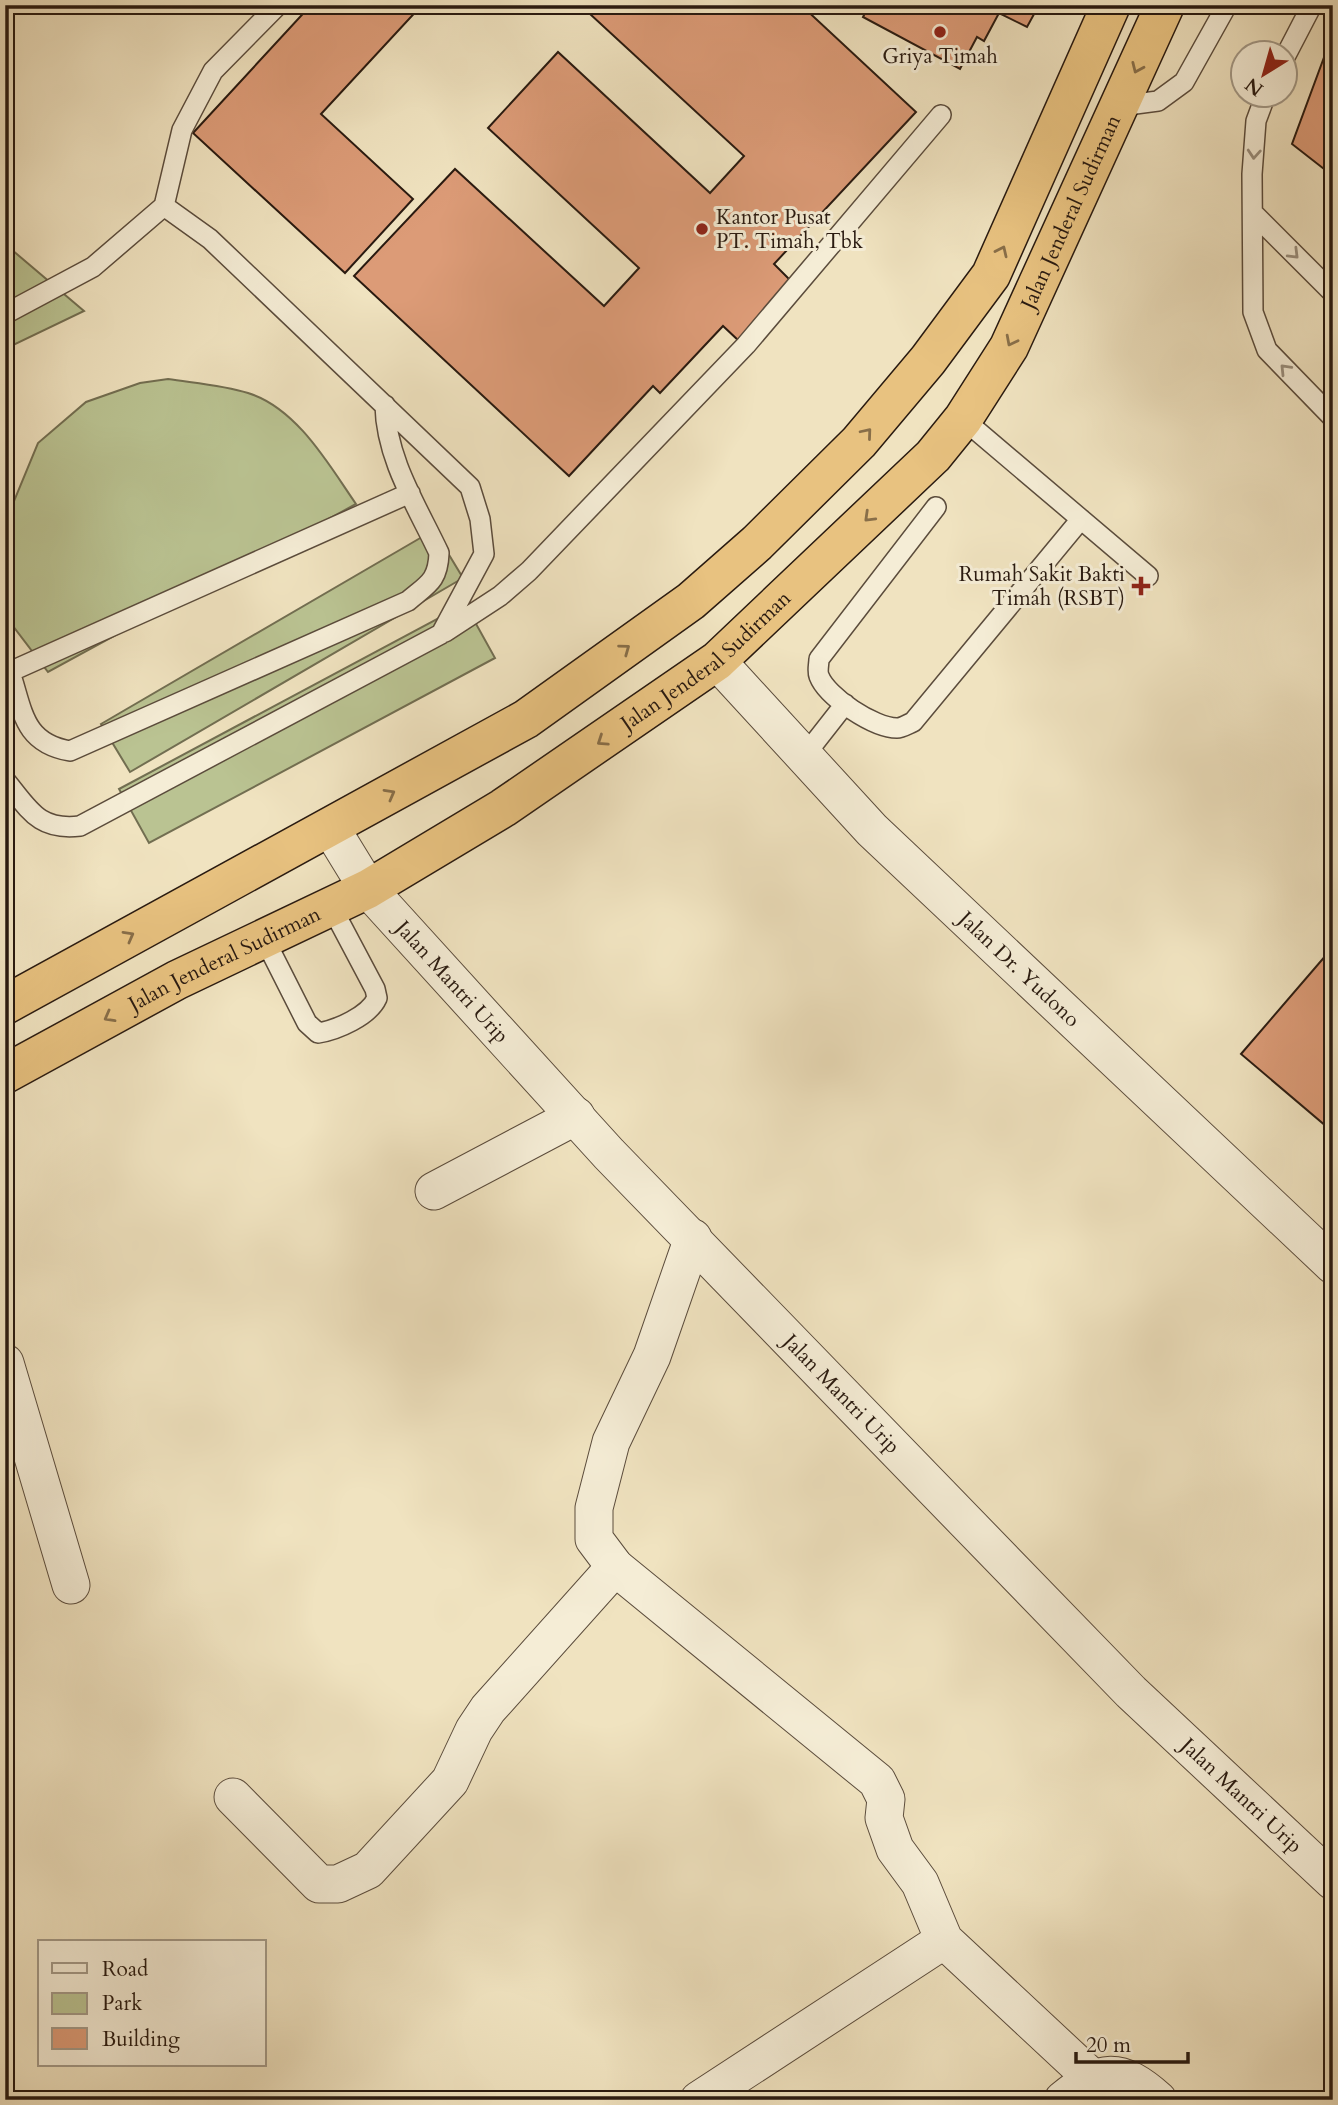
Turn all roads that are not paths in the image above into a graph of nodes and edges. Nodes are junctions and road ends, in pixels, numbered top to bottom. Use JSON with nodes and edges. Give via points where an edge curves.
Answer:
{"nodes":[{"id":1,"x":278,"y":5,"type":"edge"},
{"id":2,"x":1111,"y":5,"type":"edge"},
{"id":3,"x":1165,"y":5,"type":"edge"},
{"id":4,"x":1227,"y":5,"type":"edge"},
{"id":5,"x":1312,"y":5,"type":"edge"},
{"id":6,"x":1295,"y":38,"type":"edge"},
{"id":7,"x":1120,"y":106,"type":"junction"},
{"id":8,"x":1261,"y":108,"type":"edge"},
{"id":9,"x":941,"y":115,"type":"dead end"},
{"id":10,"x":164,"y":206,"type":"junction"},
{"id":11,"x":1255,"y":215,"type":"junction"},
{"id":12,"x":1333,"y":293,"type":"edge"},
{"id":13,"x":5,"y":314,"type":"edge"},
{"id":14,"x":385,"y":405,"type":"junction"},
{"id":15,"x":1333,"y":418,"type":"edge"},
{"id":16,"x":963,"y":419,"type":"junction"},
{"id":17,"x":410,"y":493,"type":"junction"},
{"id":18,"x":936,"y":507,"type":"dead end"},
{"id":19,"x":1082,"y":519,"type":"junction"},
{"id":20,"x":1148,"y":576,"type":"dead end"},
{"id":21,"x":441,"y":634,"type":"junction"},
{"id":22,"x":717,"y":662,"type":"junction"},
{"id":23,"x":8,"y":673,"type":"edge"},
{"id":24,"x":845,"y":704,"type":"junction"},
{"id":25,"x":805,"y":755,"type":"junction"},
{"id":26,"x":5,"y":780,"type":"edge"},
{"id":27,"x":330,"y":827,"type":"junction"},
{"id":28,"x":368,"y":889,"type":"junction"},
{"id":29,"x":331,"y":906,"type":"junction"},
{"id":30,"x":264,"y":939,"type":"junction"},
{"id":31,"x":5,"y":1005,"type":"edge"},
{"id":32,"x":5,"y":1073,"type":"edge"},
{"id":33,"x":576,"y":1116,"type":"junction"},
{"id":34,"x":434,"y":1191,"type":"dead end"},
{"id":35,"x":693,"y":1238,"type":"junction"},
{"id":36,"x":1333,"y":1265,"type":"edge"},
{"id":37,"x":5,"y":1363,"type":"edge"},
{"id":38,"x":615,"y":1567,"type":"junction"},
{"id":39,"x":71,"y":1585,"type":"dead end"},
{"id":40,"x":233,"y":1797,"type":"dead end"},
{"id":41,"x":1333,"y":1881,"type":"edge"},
{"id":42,"x":944,"y":1940,"type":"junction"},
{"id":43,"x":1092,"y":2078,"type":"junction"},
{"id":44,"x":699,"y":2100,"type":"edge"},
{"id":45,"x":1063,"y":2100,"type":"edge"},
{"id":46,"x":1158,"y":2100,"type":"edge"}],
"edges":[{"from":1,"to":10,"type":"lane","via":[[214,71],[182,130]]},
{"from":27,"to":2,"type":"highway","one_way":true,"via":[[526,719],[691,601],[859,442],[991,275]]},
{"from":3,"to":7,"type":"highway","name":"Jalan Jenderal Sudirman","one_way":true},
{"from":4,"to":7,"type":"lane","via":[[1184,82],[1158,101]]},
{"from":5,"to":6,"type":"lane"},
{"from":7,"to":16,"type":"highway","name":"Jalan Jenderal Sudirman","one_way":true,"via":[[1009,347]]},
{"from":8,"to":11,"type":"lane","one_way":true,"via":[[1252,174]]},
{"from":9,"to":21,"type":"lane","via":[[746,345],[577,522],[500,596]]},
{"from":10,"to":13,"type":"lane","via":[[93,267]]},
{"from":10,"to":14,"type":"lane","via":[[210,239]]},
{"from":11,"to":12,"type":"lane","one_way":true},
{"from":15,"to":11,"type":"lane","one_way":true,"via":[[1267,350],[1253,312]]},
{"from":14,"to":17,"type":"lane","via":[[386,430]]},
{"from":14,"to":21,"type":"lane","via":[[470,487],[480,519],[484,554]]},
{"from":16,"to":19,"type":"lane"},
{"from":16,"to":22,"type":"highway","name":"Jalan Jenderal Sudirman","one_way":true,"via":[[933,456]]},
{"from":17,"to":23,"type":"lane"},
{"from":17,"to":23,"type":"lane","via":[[439,553],[439,571],[408,601],[70,751],[37,740]]},
{"from":18,"to":24,"type":"lane","via":[[819,659],[818,674]]},
{"from":19,"to":20,"type":"lane"},
{"from":19,"to":24,"type":"lane","via":[[913,722],[898,728],[880,724]]},
{"from":21,"to":26,"type":"lane","via":[[80,826],[44,824]]},
{"from":22,"to":25,"type":"street","name":"Jalan Dr. Yudono"},
{"from":22,"to":28,"type":"highway","name":"Jalan Jenderal Sudirman","one_way":true,"via":[[503,807]]},
{"from":24,"to":25,"type":"lane"},
{"from":25,"to":36,"type":"street","name":"Jalan Dr. Yudono","via":[[872,830]]},
{"from":27,"to":28,"type":"street","name":"Jalan Mantri Urip"},
{"from":31,"to":27,"type":"highway","one_way":true},
{"from":28,"to":29,"type":"highway","name":"Jalan Jenderal Sudirman"},
{"from":28,"to":33,"type":"street","name":"Jalan Mantri Urip"},
{"from":29,"to":30,"type":"highway","name":"Jalan Jenderal Sudirman"},
{"from":29,"to":30,"type":"lane","via":[[375,989],[377,998],[368,1011],[318,1033],[307,1023]]},
{"from":30,"to":32,"type":"highway","name":"Jalan Jenderal Sudirman","one_way":true,"via":[[177,980]]},
{"from":33,"to":34,"type":"street"},
{"from":33,"to":35,"type":"street","name":"Jalan Mantri Urip"},
{"from":35,"to":38,"type":"street","via":[[652,1356],[611,1442],[594,1508],[594,1539]]},
{"from":35,"to":41,"type":"street","name":"Jalan Mantri Urip","via":[[1121,1682]]},
{"from":37,"to":39,"type":"street"},
{"from":38,"to":40,"type":"street","via":[[488,1709],[450,1781],[368,1870],[338,1884],[319,1884]]},
{"from":38,"to":42,"type":"street","via":[[877,1781],[886,1799],[884,1818],[895,1849],[920,1883]]},
{"from":42,"to":43,"type":"street"},
{"from":42,"to":44,"type":"street"},
{"from":43,"to":45,"type":"street"},
{"from":43,"to":46,"type":"street","via":[[1112,2074],[1128,2079]]}]}
